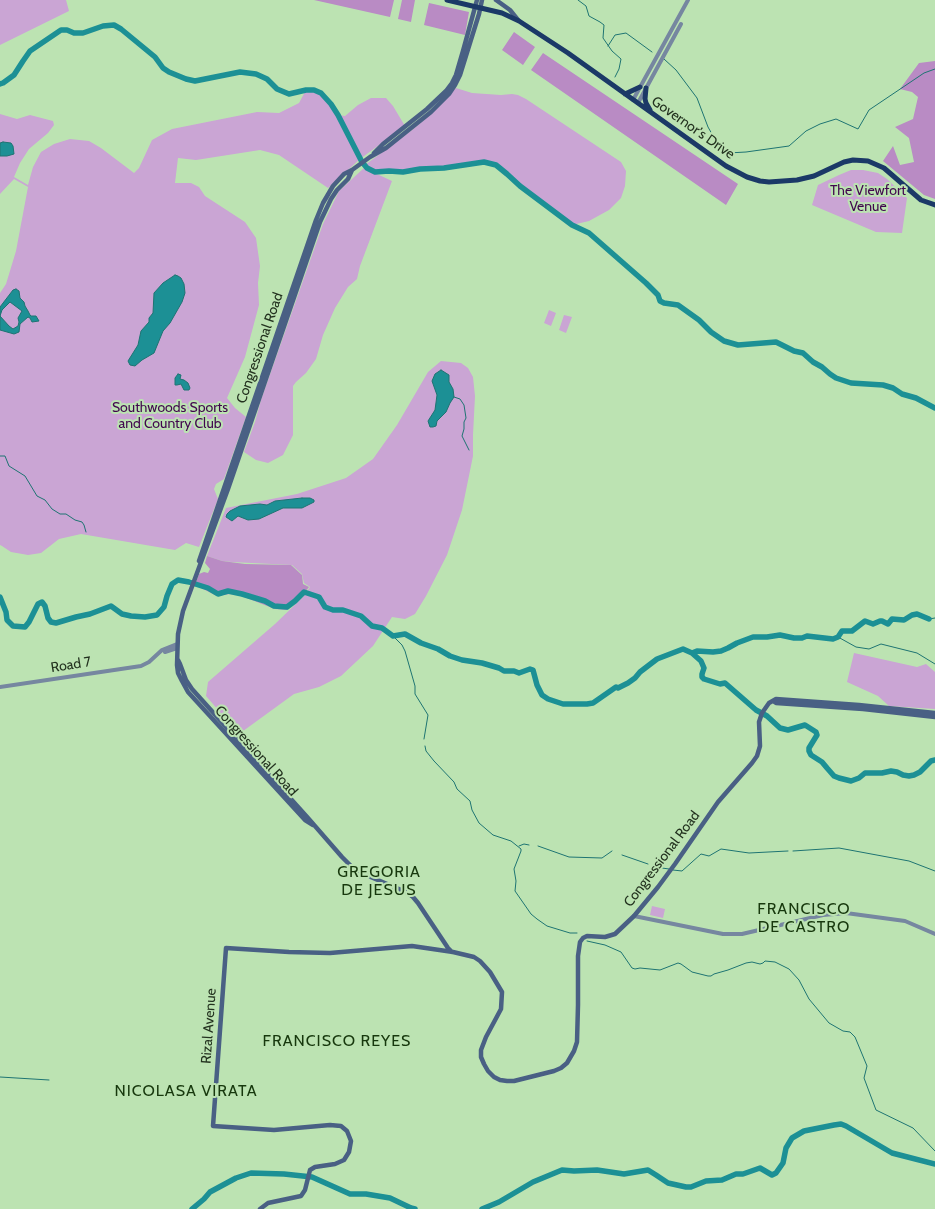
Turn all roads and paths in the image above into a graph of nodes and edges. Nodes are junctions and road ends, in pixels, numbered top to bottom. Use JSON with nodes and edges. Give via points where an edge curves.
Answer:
{"nodes":[{"id":1,"x":447,"y":0,"type":"edge"},
{"id":2,"x":477,"y":0,"type":"edge"},
{"id":3,"x":482,"y":0,"type":"edge"},
{"id":4,"x":496,"y":0,"type":"edge"},
{"id":5,"x":688,"y":0,"type":"edge"},
{"id":6,"x":478,"y":7,"type":"junction"},
{"id":7,"x":519,"y":21,"type":"junction"},
{"id":8,"x":681,"y":24,"type":"dead end"},
{"id":9,"x":672,"y":29,"type":"junction"},
{"id":10,"x":674,"y":36,"type":"junction"},
{"id":11,"x":644,"y":86,"type":"junction"},
{"id":12,"x":625,"y":94,"type":"junction"},
{"id":13,"x":635,"y":101,"type":"junction"},
{"id":14,"x":651,"y":113,"type":"junction"},
{"id":15,"x":352,"y":170,"type":"junction"},
{"id":16,"x":935,"y":204,"type":"edge"},
{"id":17,"x":196,"y":574,"type":"junction"},
{"id":18,"x":177,"y":646,"type":"junction"},
{"id":19,"x":0,"y":686,"type":"edge"},
{"id":20,"x":935,"y":715,"type":"edge"},
{"id":21,"x":634,"y":916,"type":"junction"},
{"id":22,"x":935,"y":934,"type":"edge"},
{"id":23,"x":447,"y":945,"type":"junction"},
{"id":24,"x":442,"y":951,"type":"junction"},
{"id":25,"x":453,"y":952,"type":"junction"},
{"id":26,"x":260,"y":1209,"type":"edge"}],
"edges":[{"from":1,"to":6,"type":"highway","name":"Governor's Drive"},
{"from":2,"to":6,"type":"main road"},
{"from":3,"to":6,"type":"main road"},
{"from":4,"to":7,"type":"main road"},
{"from":5,"to":9,"type":"street"},
{"from":6,"to":7,"type":"highway","name":"Governor's Drive"},
{"from":6,"to":15,"type":"main road","name":"Congressional Road","via":[[450,86],[428,109]]},
{"from":7,"to":12,"type":"highway","name":"Governor's Drive"},
{"from":8,"to":10,"type":"street"},
{"from":9,"to":10,"type":"street"},
{"from":9,"to":11,"type":"street"},
{"from":10,"to":11,"type":"street"},
{"from":11,"to":12,"type":"highway"},
{"from":11,"to":13,"type":"street"},
{"from":11,"to":14,"type":"highway"},
{"from":12,"to":13,"type":"highway","name":"Governor's Drive"},
{"from":13,"to":14,"type":"highway","name":"Governor's Drive"},
{"from":14,"to":16,"type":"highway","name":"Governor's Drive","via":[[726,166],[752,179],[770,182],[797,180],[844,162],[868,161],[884,168],[921,200]]},
{"from":15,"to":17,"type":"main road","name":"Congressional Road","via":[[331,199],[320,222]]},
{"from":15,"to":17,"type":"main road","name":"Congressional Road","via":[[333,186],[316,220]]},
{"from":17,"to":18,"type":"main road","name":"Congressional Road","via":[[180,622]]},
{"from":18,"to":19,"type":"street","name":"Road 7","via":[[166,648],[146,664]]},
{"from":18,"to":23,"type":"main road","name":"Congressional Road","via":[[178,660],[187,685],[313,825],[351,866],[413,897]]},
{"from":20,"to":21,"type":"main road","name":"Congressional Road","via":[[772,701],[758,722],[760,746],[757,756],[718,802],[668,875]]},
{"from":21,"to":22,"type":"street","via":[[723,934],[742,934],[846,912],[905,921]]},
{"from":21,"to":25,"type":"main road","name":"Congressional Road","via":[[614,936],[587,936],[580,942],[577,1042],[570,1058],[554,1071],[514,1081],[494,1077],[481,1057],[483,1044],[501,1009],[502,992],[480,961]]},
{"from":23,"to":24,"type":"main road"},
{"from":23,"to":25,"type":"main road","name":"Congressional Road"},
{"from":24,"to":25,"type":"main road","name":"Rizal Avenue"},
{"from":24,"to":26,"type":"main road","name":"Rizal Avenue","via":[[412,946],[330,953],[226,948],[212,1126],[274,1130],[335,1125],[344,1128],[351,1141],[347,1156],[340,1163],[313,1168],[301,1196],[268,1203]]}]}
